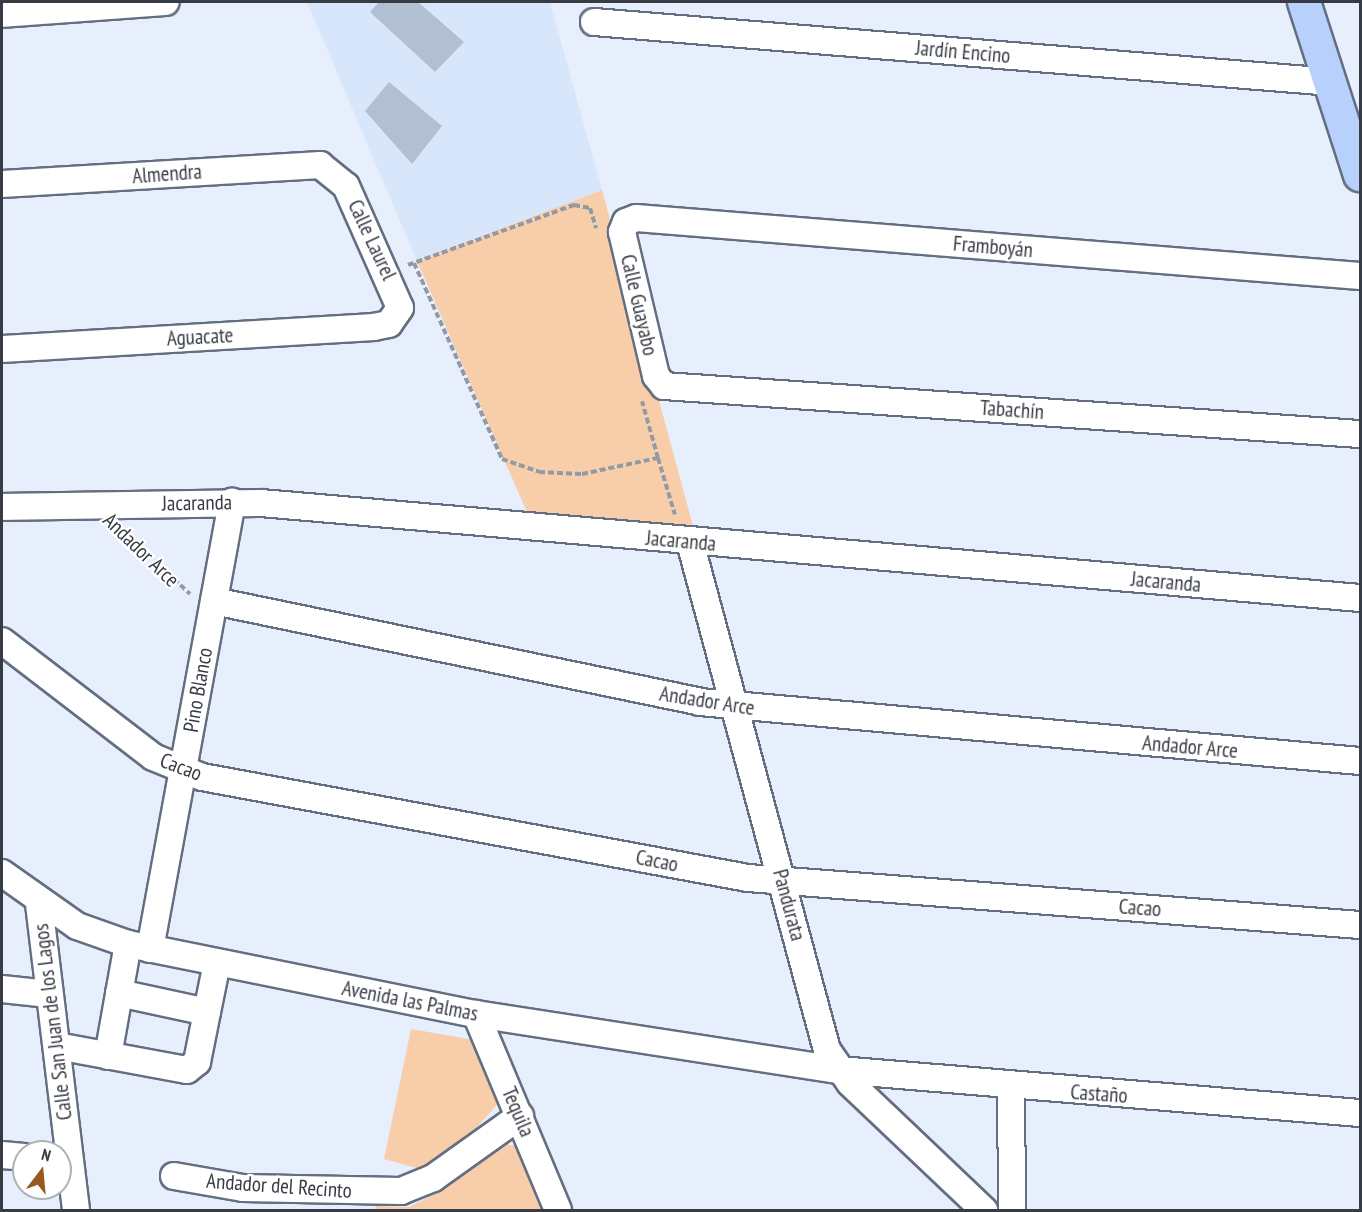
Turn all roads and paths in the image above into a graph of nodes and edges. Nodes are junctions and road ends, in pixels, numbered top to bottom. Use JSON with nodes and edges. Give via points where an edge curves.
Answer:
{"nodes":[{"id":1,"x":166,"y":2,"type":"edge"},
{"id":2,"x":1304,"y":2,"type":"edge"},
{"id":3,"x":2,"y":14,"type":"edge"},
{"id":4,"x":594,"y":22,"type":"dead end"},
{"id":5,"x":1331,"y":82,"type":"junction"},
{"id":6,"x":331,"y":170,"type":"joint"},
{"id":7,"x":1360,"y":175,"type":"edge"},
{"id":8,"x":2,"y":184,"type":"edge"},
{"id":9,"x":626,"y":222,"type":"joint"},
{"id":10,"x":598,"y":235,"type":"dead end"},
{"id":11,"x":414,"y":263,"type":"junction"},
{"id":12,"x":386,"y":270,"type":"junction"},
{"id":13,"x":1360,"y":276,"type":"edge"},
{"id":14,"x":396,"y":317,"type":"joint"},
{"id":15,"x":2,"y":349,"type":"edge"},
{"id":16,"x":664,"y":386,"type":"joint"},
{"id":17,"x":639,"y":389,"type":"dead end"},
{"id":18,"x":1360,"y":434,"type":"edge"},
{"id":19,"x":658,"y":458,"type":"junction"},
{"id":20,"x":232,"y":501,"type":"junction"},
{"id":21,"x":96,"y":506,"type":"junction"},
{"id":22,"x":2,"y":507,"type":"edge"},
{"id":23,"x":686,"y":542,"type":"junction"},
{"id":24,"x":1360,"y":598,"type":"edge"},
{"id":25,"x":213,"y":601,"type":"junction"},
{"id":26,"x":2,"y":641,"type":"edge"},
{"id":27,"x":734,"y":706,"type":"junction"},
{"id":28,"x":1360,"y":761,"type":"edge"},
{"id":29,"x":184,"y":771,"type":"junction"},
{"id":30,"x":2,"y":873,"type":"edge"},
{"id":31,"x":784,"y":882,"type":"junction"},
{"id":32,"x":39,"y":904,"type":"junction"},
{"id":33,"x":1360,"y":925,"type":"edge"},
{"id":34,"x":139,"y":946,"type":"junction"},
{"id":35,"x":217,"y":963,"type":"junction"},
{"id":36,"x":2,"y":988,"type":"edge"},
{"id":37,"x":119,"y":993,"type":"junction"},
{"id":38,"x":49,"y":994,"type":"junction"},
{"id":39,"x":207,"y":1012,"type":"junction"},
{"id":40,"x":476,"y":1014,"type":"junction"},
{"id":41,"x":57,"y":1046,"type":"junction"},
{"id":42,"x":108,"y":1056,"type":"junction"},
{"id":43,"x":839,"y":1070,"type":"junction"},
{"id":44,"x":1011,"y":1088,"type":"junction"},
{"id":45,"x":1360,"y":1113,"type":"edge"},
{"id":46,"x":520,"y":1116,"type":"junction"},
{"id":47,"x":63,"y":1140,"type":"edge"},
{"id":48,"x":174,"y":1176,"type":"dead end"},
{"id":49,"x":72,"y":1193,"type":"edge"},
{"id":50,"x":76,"y":1210,"type":"edge"},
{"id":51,"x":558,"y":1210,"type":"edge"},
{"id":52,"x":984,"y":1210,"type":"edge"},
{"id":53,"x":1012,"y":1210,"type":"edge"}],
"edges":[{"from":1,"to":3,"type":"street"},
{"from":2,"to":5,"type":"main road"},
{"from":4,"to":5,"type":"street","name":"Jardín Encino"},
{"from":5,"to":7,"type":"main road"},
{"from":6,"to":8,"type":"street","name":"Almendra","via":[[308,165]]},
{"from":6,"to":12,"type":"street","name":"Calle Laurel","via":[[346,186]]},
{"from":9,"to":13,"type":"street","name":"Framboyán"},
{"from":9,"to":16,"type":"street","name":"Calle Guayabo","via":[[622,232],[656,376]]},
{"from":10,"to":11,"type":"path","via":[[590,208],[574,205]]},
{"from":11,"to":12,"type":"path"},
{"from":11,"to":19,"type":"path","via":[[502,459],[539,472],[582,474]]},
{"from":12,"to":14,"type":"street","name":"Calle Laurel","via":[[399,296]]},
{"from":14,"to":15,"type":"street","name":"Aguacate","via":[[374,327]]},
{"from":16,"to":18,"type":"street","name":"Tabachín"},
{"from":17,"to":19,"type":"path"},
{"from":19,"to":23,"type":"path"},
{"from":20,"to":21,"type":"street","name":"Jacaranda"},
{"from":20,"to":23,"type":"street","name":"Jacaranda"},
{"from":20,"to":25,"type":"street","name":"Pino Blanco"},
{"from":21,"to":22,"type":"street","name":"Jacaranda"},
{"from":21,"to":25,"type":"path","name":"Andador Arce","via":[[184,591]]},
{"from":23,"to":24,"type":"street","name":"Jacaranda"},
{"from":23,"to":27,"type":"street","name":"Pandurata"},
{"from":25,"to":27,"type":"street","name":"Andador Arce"},
{"from":25,"to":29,"type":"street","name":"Pino Blanco"},
{"from":26,"to":29,"type":"street","name":"Cacao","via":[[153,757]]},
{"from":27,"to":28,"type":"street","name":"Andador Arce"},
{"from":27,"to":31,"type":"street","name":"Pandurata"},
{"from":29,"to":31,"type":"street","name":"Cacao"},
{"from":29,"to":34,"type":"street","name":"Pino Blanco"},
{"from":30,"to":32,"type":"street","name":"Avenida las Palmas"},
{"from":31,"to":33,"type":"street","name":"Cacao"},
{"from":31,"to":43,"type":"street","name":"Pandurata","via":[[821,1032]]},
{"from":32,"to":34,"type":"street","name":"Avenida las Palmas","via":[[77,926]]},
{"from":32,"to":38,"type":"street","name":"Calle San Juan de los Lagos"},
{"from":34,"to":35,"type":"street","name":"Avenida las Palmas"},
{"from":34,"to":37,"type":"street","name":"Pino Blanco"},
{"from":35,"to":39,"type":"street"},
{"from":35,"to":40,"type":"street","name":"Avenida las Palmas"},
{"from":36,"to":38,"type":"street"},
{"from":37,"to":39,"type":"street"},
{"from":37,"to":42,"type":"street","name":"Pino Blanco"},
{"from":38,"to":41,"type":"street","name":"Calle San Juan de los Lagos"},
{"from":39,"to":42,"type":"street","via":[[197,1062],[187,1070]]},
{"from":40,"to":43,"type":"street","name":"Avenida las Palmas"},
{"from":40,"to":46,"type":"street","name":"Tequila"},
{"from":41,"to":42,"type":"street"},
{"from":41,"to":47,"type":"street","name":"Calle San Juan de los Lagos"},
{"from":43,"to":44,"type":"street","name":"Castaño"},
{"from":43,"to":52,"type":"street","name":"Pandurata"},
{"from":44,"to":45,"type":"street","name":"Castaño"},
{"from":44,"to":53,"type":"street"},
{"from":46,"to":48,"type":"street","name":"Andador del Recinto","via":[[420,1186],[385,1194],[243,1188]]},
{"from":46,"to":51,"type":"street","name":"Tequila"},
{"from":49,"to":50,"type":"street","name":"Calle San Juan de los Lagos"}]}
